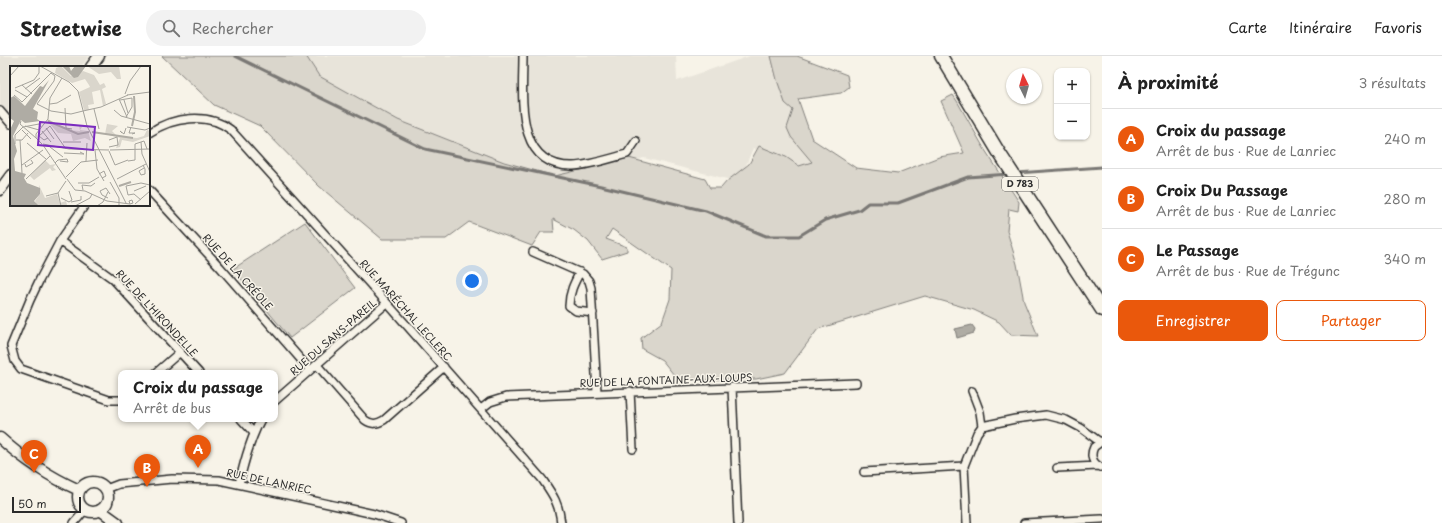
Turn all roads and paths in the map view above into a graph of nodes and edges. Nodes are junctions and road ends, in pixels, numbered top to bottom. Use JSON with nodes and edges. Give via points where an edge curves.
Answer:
{"nodes":[{"id":1,"x":99,"y":56,"type":"edge"},
{"id":2,"x":523,"y":56,"type":"edge"},
{"id":3,"x":941,"y":56,"type":"edge"},
{"id":4,"x":92,"y":66,"type":"edge"},
{"id":5,"x":0,"y":111,"type":"edge"},
{"id":6,"x":10,"y":123,"type":"edge"},
{"id":7,"x":150,"y":132,"type":"edge"},
{"id":8,"x":636,"y":142,"type":"dead end"},
{"id":9,"x":10,"y":176,"type":"edge"},
{"id":10,"x":0,"y":190,"type":"edge"},
{"id":11,"x":150,"y":191,"type":"edge"},
{"id":12,"x":84,"y":206,"type":"edge"},
{"id":13,"x":60,"y":241,"type":"junction"},
{"id":14,"x":533,"y":252,"type":"dead end"},
{"id":15,"x":580,"y":272,"type":"junction"},
{"id":16,"x":387,"y":303,"type":"junction"},
{"id":17,"x":1102,"y":310,"type":"edge"},
{"id":18,"x":593,"y":313,"type":"junction"},
{"id":19,"x":180,"y":352,"type":"junction"},
{"id":20,"x":317,"y":365,"type":"junction"},
{"id":21,"x":444,"y":367,"type":"junction"},
{"id":22,"x":159,"y":370,"type":"edge"},
{"id":23,"x":196,"y":370,"type":"edge"},
{"id":24,"x":310,"y":370,"type":"junction"},
{"id":25,"x":856,"y":383,"type":"dead end"},
{"id":26,"x":732,"y":388,"type":"junction"},
{"id":27,"x":630,"y":391,"type":"junction"},
{"id":28,"x":972,"y":391,"type":"dead end"},
{"id":29,"x":597,"y":392,"type":"junction"},
{"id":30,"x":278,"y":398,"type":"edge"},
{"id":31,"x":118,"y":400,"type":"edge"},
{"id":32,"x":481,"y":409,"type":"junction"},
{"id":33,"x":244,"y":422,"type":"edge"},
{"id":34,"x":260,"y":422,"type":"edge"},
{"id":35,"x":982,"y":426,"type":"junction"},
{"id":36,"x":254,"y":434,"type":"junction"},
{"id":37,"x":0,"y":438,"type":"edge"},
{"id":38,"x":1101,"y":442,"type":"edge"},
{"id":39,"x":633,"y":449,"type":"dead end"},
{"id":40,"x":964,"y":466,"type":"junction"},
{"id":41,"x":1100,"y":467,"type":"edge"},
{"id":42,"x":1057,"y":468,"type":"dead end"},
{"id":43,"x":864,"y":472,"type":"dead end"},
{"id":44,"x":239,"y":484,"type":"junction"},
{"id":45,"x":106,"y":489,"type":"junction"},
{"id":46,"x":79,"y":490,"type":"junction"},
{"id":47,"x":85,"y":510,"type":"junction"},
{"id":48,"x":100,"y":510,"type":"junction"},
{"id":49,"x":1102,"y":519,"type":"edge"},
{"id":50,"x":74,"y":523,"type":"edge"},
{"id":51,"x":118,"y":523,"type":"edge"},
{"id":52,"x":401,"y":523,"type":"edge"},
{"id":53,"x":561,"y":523,"type":"edge"},
{"id":54,"x":738,"y":523,"type":"edge"},
{"id":55,"x":967,"y":523,"type":"edge"},
{"id":56,"x":1024,"y":523,"type":"edge"}],
"edges":[{"from":1,"to":4,"type":"main road"},
{"from":2,"to":8,"type":"street","via":[[524,124],[533,146],[550,162],[574,166],[627,154]]},
{"from":3,"to":17,"type":"main road","number":"D 783","via":[[998,151]]},
{"from":5,"to":6,"type":"street"},
{"from":7,"to":16,"type":"street","name":"RUE MARÉCHAL LECLERC","via":[[167,123],[180,120],[203,119],[224,125],[240,139]]},
{"from":9,"to":10,"type":"main road"},
{"from":11,"to":24,"type":"street","name":"RUE DE LA CRÉOLE"},
{"from":12,"to":13,"type":"street"},
{"from":13,"to":19,"type":"street","name":"RUE DE L'HIRONDELLE","via":[[113,279]]},
{"from":13,"to":31,"type":"street","via":[[30,300],[11,346],[15,361],[21,369],[110,400]]},
{"from":14,"to":15,"type":"street"},
{"from":15,"to":18,"type":"street","via":[[589,280]]},
{"from":15,"to":18,"type":"street","via":[[572,287],[569,306],[576,311]]},
{"from":16,"to":20,"type":"street","name":"RUE DU SANS-PAREIL"},
{"from":16,"to":21,"type":"street","name":"RUE MARÉCHAL LECLERC"},
{"from":18,"to":29,"type":"street"},
{"from":19,"to":22,"type":"street"},
{"from":19,"to":23,"type":"street","name":"RUE DE L'HIRONDELLE"},
{"from":20,"to":21,"type":"street","via":[[365,420],[373,424],[384,420]]},
{"from":20,"to":24,"type":"street","name":"RUE DU SANS-PAREIL"},
{"from":21,"to":32,"type":"street","name":"RUE MARÉCHAL LECLERC"},
{"from":24,"to":30,"type":"street","name":"RUE DU SANS-PAREIL"},
{"from":25,"to":26,"type":"street","name":"RUE DE LA FONTAINE-AUX-LOUPS"},
{"from":26,"to":27,"type":"street","name":"RUE DE LA FONTAINE-AUX-LOUPS"},
{"from":26,"to":54,"type":"street"},
{"from":27,"to":29,"type":"street","name":"RUE DE LA FONTAINE-AUX-LOUPS"},
{"from":27,"to":39,"type":"street"},
{"from":28,"to":35,"type":"street"},
{"from":29,"to":32,"type":"street","name":"RUE DE LA FONTAINE-AUX-LOUPS","via":[[506,396],[490,402]]},
{"from":32,"to":53,"type":"street","name":"RUE MARÉCHAL LECLERC","via":[[542,479],[556,499]]},
{"from":33,"to":36,"type":"street"},
{"from":34,"to":36,"type":"street"},
{"from":35,"to":38,"type":"street","via":[[1046,415],[1066,420]]},
{"from":35,"to":40,"type":"street"},
{"from":36,"to":44,"type":"street"},
{"from":37,"to":46,"type":"main road","via":[[57,480]]},
{"from":38,"to":41,"type":"street","via":[[1094,447],[1091,455]]},
{"from":40,"to":43,"type":"street"},
{"from":40,"to":55,"type":"street"},
{"from":41,"to":42,"type":"street"},
{"from":44,"to":45,"type":"street","name":"RUE DE LANRIEC","via":[[219,480],[172,479],[119,484]]},
{"from":44,"to":52,"type":"street","name":"RUE DE LANRIEC","via":[[374,514]]},
{"from":45,"to":46,"type":"main road","via":[[99,482],[90,482],[85,483]]},
{"from":45,"to":48,"type":"main road","via":[[107,503]]},
{"from":46,"to":47,"type":"main road","via":[[79,504]]},
{"from":47,"to":48,"type":"main road"},
{"from":47,"to":50,"type":"street"},
{"from":48,"to":51,"type":"main road"},
{"from":49,"to":56,"type":"street"}]}
